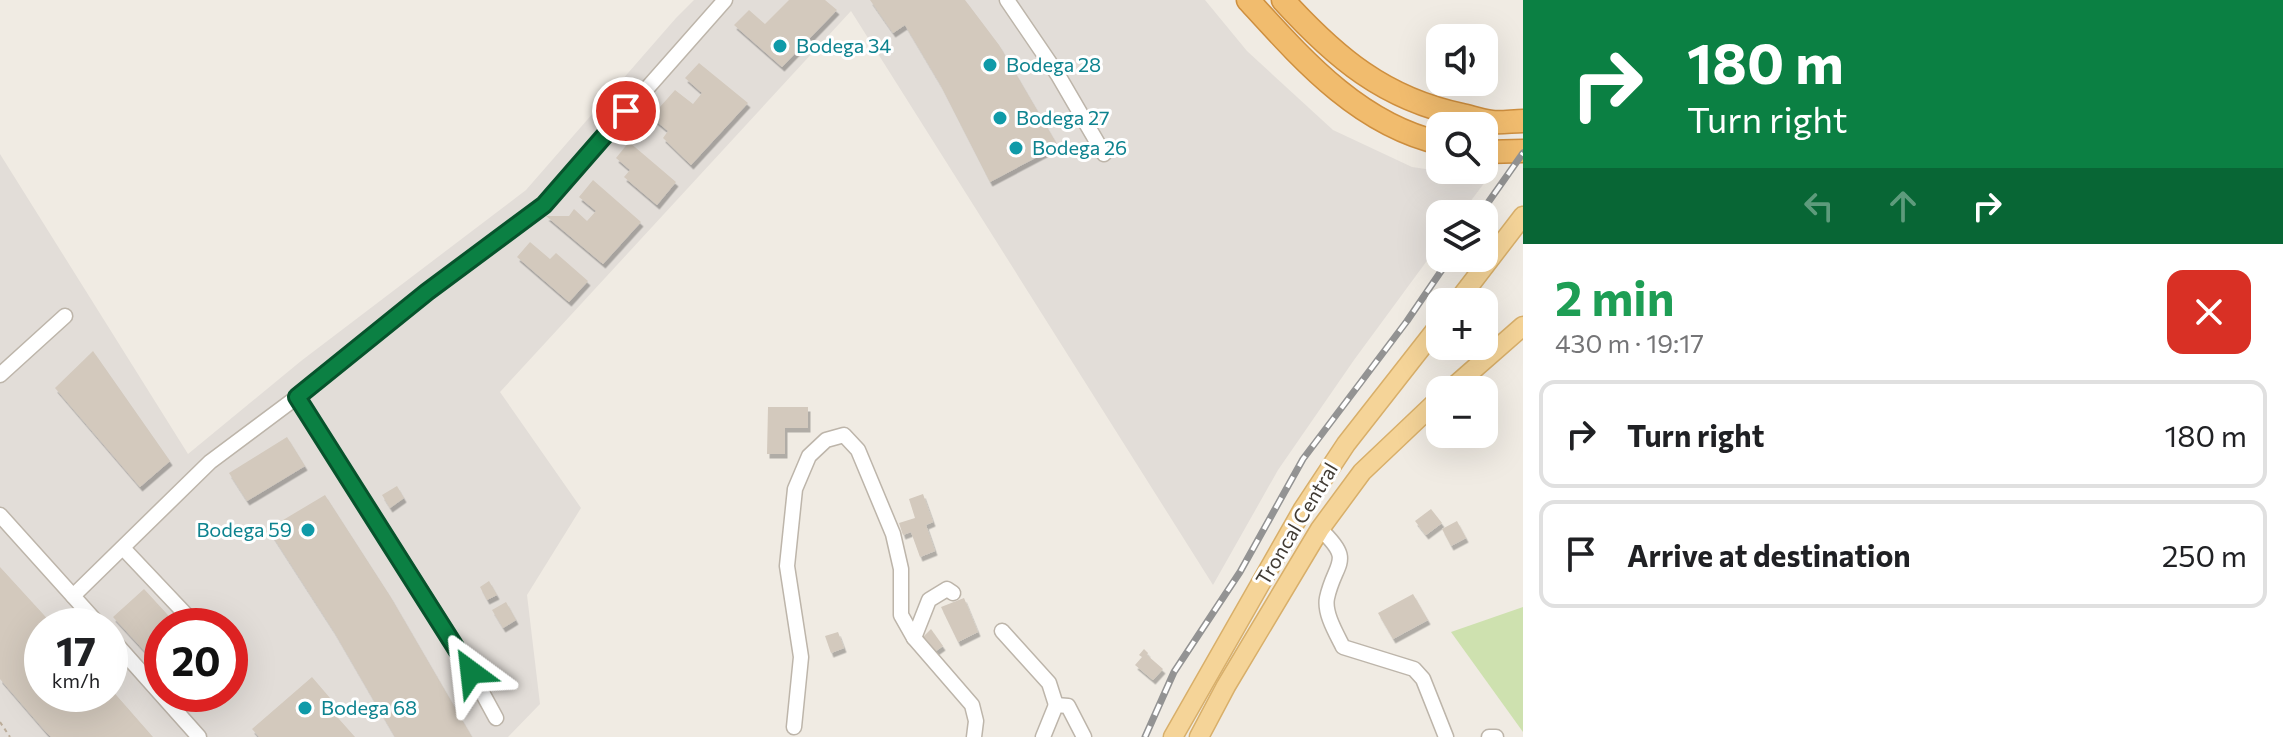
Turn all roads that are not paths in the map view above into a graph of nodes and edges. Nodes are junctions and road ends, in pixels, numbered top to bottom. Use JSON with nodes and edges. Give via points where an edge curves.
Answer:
{"nodes":[{"id":1,"x":725,"y":0,"type":"edge"},
{"id":2,"x":1007,"y":0,"type":"edge"},
{"id":3,"x":1248,"y":0,"type":"edge"},
{"id":4,"x":1283,"y":0,"type":"edge"},
{"id":5,"x":1523,"y":121,"type":"edge"},
{"id":6,"x":1426,"y":137,"type":"edge"},
{"id":7,"x":1523,"y":151,"type":"edge"},
{"id":8,"x":1498,"y":152,"type":"edge"},
{"id":9,"x":1104,"y":154,"type":"dead end"},
{"id":10,"x":1523,"y":216,"type":"edge"},
{"id":11,"x":1468,"y":288,"type":"edge"},
{"id":12,"x":65,"y":316,"type":"dead end"},
{"id":13,"x":1523,"y":326,"type":"edge"},
{"id":14,"x":1426,"y":342,"type":"edge"},
{"id":15,"x":0,"y":375,"type":"edge"},
{"id":16,"x":1466,"y":376,"type":"edge"},
{"id":17,"x":297,"y":397,"type":"junction"},
{"id":18,"x":1426,"y":411,"type":"edge"},
{"id":19,"x":0,"y":515,"type":"edge"},
{"id":20,"x":1320,"y":529,"type":"junction"},
{"id":21,"x":123,"y":548,"type":"junction"},
{"id":22,"x":953,"y":593,"type":"dead end"},
{"id":23,"x":73,"y":596,"type":"junction"},
{"id":24,"x":84,"y":608,"type":"edge"},
{"id":25,"x":180,"y":608,"type":"edge"},
{"id":26,"x":1002,"y":631,"type":"dead end"},
{"id":27,"x":914,"y":638,"type":"junction"},
{"id":28,"x":128,"y":657,"type":"edge"},
{"id":29,"x":1056,"y":705,"type":"junction"},
{"id":30,"x":496,"y":718,"type":"dead end"},
{"id":31,"x":794,"y":727,"type":"dead end"},
{"id":32,"x":199,"y":737,"type":"edge"},
{"id":33,"x":974,"y":737,"type":"edge"},
{"id":34,"x":1043,"y":737,"type":"edge"},
{"id":35,"x":1084,"y":737,"type":"edge"},
{"id":36,"x":1173,"y":737,"type":"edge"},
{"id":37,"x":1199,"y":737,"type":"edge"},
{"id":38,"x":1446,"y":737,"type":"edge"},
{"id":39,"x":1489,"y":737,"type":"edge"},
{"id":40,"x":1496,"y":737,"type":"edge"}],
"edges":[{"from":1,"to":17,"type":"street","via":[[544,205]]},
{"from":2,"to":9,"type":"street"},
{"from":3,"to":6,"type":"highway","via":[[1340,92],[1373,116]]},
{"from":4,"to":5,"type":"highway","via":[[1350,65],[1389,91],[1440,111],[1492,122]]},
{"from":7,"to":8,"type":"highway"},
{"from":10,"to":11,"type":"main road"},
{"from":12,"to":15,"type":"street"},
{"from":13,"to":16,"type":"main road"},
{"from":14,"to":36,"type":"main road","name":"Troncal Central","via":[[1303,509]]},
{"from":17,"to":21,"type":"street","via":[[210,462]]},
{"from":17,"to":30,"type":"street","via":[[459,650]]},
{"from":18,"to":20,"type":"main road","name":"Troncal Central","via":[[1362,472]]},
{"from":19,"to":23,"type":"street"},
{"from":20,"to":37,"type":"main road","name":"Troncal Central"},
{"from":20,"to":38,"type":"street","via":[[1340,549],[1341,563],[1326,600],[1343,647],[1414,669]]},
{"from":21,"to":23,"type":"street"},
{"from":21,"to":25,"type":"street"},
{"from":22,"to":27,"type":"street","via":[[947,589],[929,600]]},
{"from":23,"to":24,"type":"street"},
{"from":26,"to":29,"type":"street","via":[[1049,683]]},
{"from":27,"to":31,"type":"street","via":[[901,615],[901,569],[893,534],[858,450],[844,435],[826,440],[809,456],[793,504],[787,566],[801,657]]},
{"from":27,"to":33,"type":"street","via":[[972,705]]},
{"from":28,"to":32,"type":"street"},
{"from":29,"to":34,"type":"street"},
{"from":29,"to":35,"type":"street","via":[[1068,706]]},
{"from":39,"to":40,"type":"street"}]}
